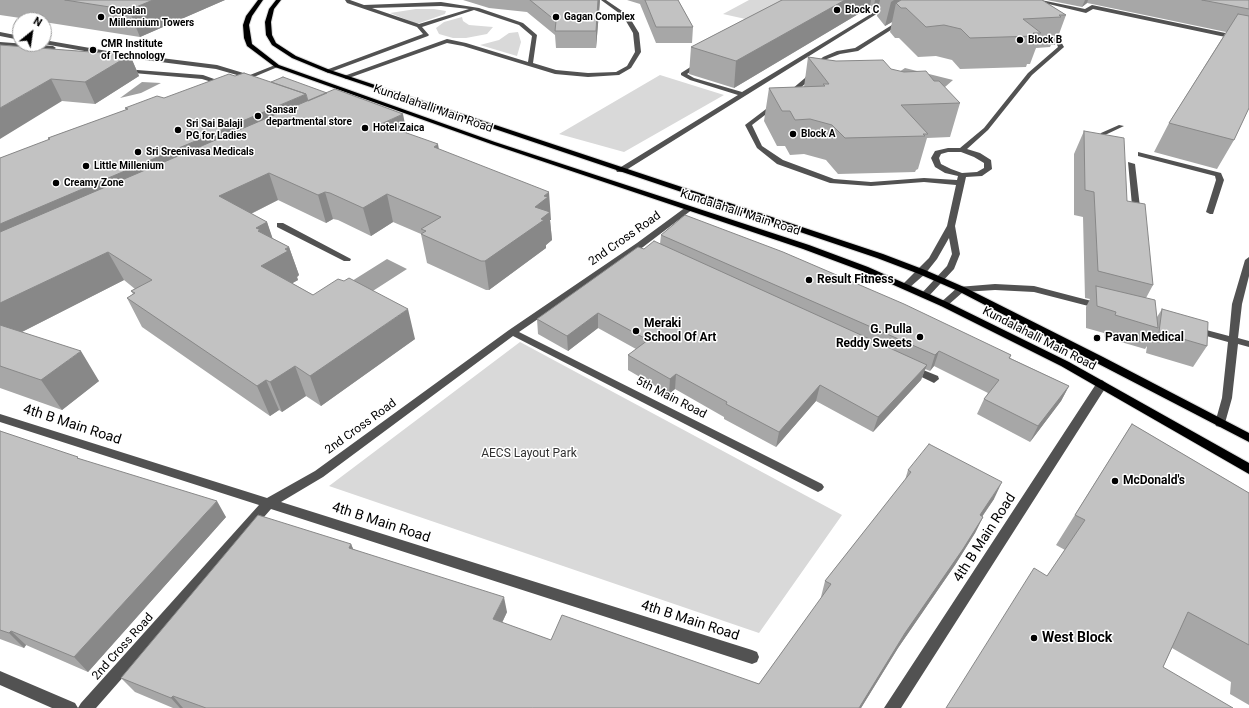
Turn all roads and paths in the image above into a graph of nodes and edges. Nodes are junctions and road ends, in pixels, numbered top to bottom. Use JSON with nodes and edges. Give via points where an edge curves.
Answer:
{"nodes":[{"id":1,"x":261,"y":0,"type":"edge"},
{"id":2,"x":279,"y":0,"type":"edge"},
{"id":3,"x":347,"y":0,"type":"edge"},
{"id":4,"x":602,"y":0,"type":"edge"},
{"id":5,"x":897,"y":0,"type":"edge"},
{"id":6,"x":1034,"y":0,"type":"edge"},
{"id":7,"x":364,"y":7,"type":"junction"},
{"id":8,"x":477,"y":9,"type":"junction"},
{"id":9,"x":1107,"y":15,"type":"dead end"},
{"id":10,"x":908,"y":16,"type":"edge"},
{"id":11,"x":419,"y":26,"type":"junction"},
{"id":12,"x":1040,"y":27,"type":"edge"},
{"id":13,"x":1207,"y":31,"type":"junction"},
{"id":14,"x":0,"y":34,"type":"edge"},
{"id":15,"x":426,"y":34,"type":"junction"},
{"id":16,"x":12,"y":36,"type":"edge"},
{"id":17,"x":1249,"y":40,"type":"edge"},
{"id":18,"x":447,"y":41,"type":"junction"},
{"id":19,"x":52,"y":43,"type":"edge"},
{"id":20,"x":0,"y":44,"type":"edge"},
{"id":21,"x":113,"y":54,"type":"junction"},
{"id":22,"x":711,"y":57,"type":"edge"},
{"id":23,"x":530,"y":65,"type":"junction"},
{"id":24,"x":277,"y":66,"type":"junction"},
{"id":25,"x":117,"y":70,"type":"edge"},
{"id":26,"x":328,"y":71,"type":"junction"},
{"id":27,"x":251,"y":77,"type":"junction"},
{"id":28,"x":346,"y":77,"type":"junction"},
{"id":29,"x":233,"y":85,"type":"junction"},
{"id":30,"x":215,"y":91,"type":"edge"},
{"id":31,"x":742,"y":94,"type":"junction"},
{"id":32,"x":1121,"y":126,"type":"dead end"},
{"id":33,"x":1101,"y":149,"type":"edge"},
{"id":34,"x":962,"y":150,"type":"junction"},
{"id":35,"x":1141,"y":154,"type":"dead end"},
{"id":36,"x":1131,"y":164,"type":"dead end"},
{"id":37,"x":620,"y":170,"type":"junction"},
{"id":38,"x":962,"y":179,"type":"junction"},
{"id":39,"x":689,"y":209,"type":"junction"},
{"id":40,"x":1210,"y":212,"type":"dead end"},
{"id":41,"x":280,"y":225,"type":"dead end"},
{"id":42,"x":951,"y":226,"type":"junction"},
{"id":43,"x":1138,"y":228,"type":"edge"},
{"id":44,"x":347,"y":259,"type":"dead end"},
{"id":45,"x":1249,"y":260,"type":"edge"},
{"id":46,"x":922,"y":272,"type":"junction"},
{"id":47,"x":940,"y":280,"type":"junction"},
{"id":48,"x":906,"y":286,"type":"junction"},
{"id":49,"x":961,"y":289,"type":"junction"},
{"id":50,"x":925,"y":295,"type":"junction"},
{"id":51,"x":944,"y":304,"type":"junction"},
{"id":52,"x":1108,"y":308,"type":"edge"},
{"id":53,"x":1182,"y":327,"type":"edge"},
{"id":54,"x":512,"y":332,"type":"junction"},
{"id":55,"x":1234,"y":340,"type":"junction"},
{"id":56,"x":1249,"y":344,"type":"edge"},
{"id":57,"x":905,"y":366,"type":"edge"},
{"id":58,"x":934,"y":379,"type":"dead end"},
{"id":59,"x":1102,"y":384,"type":"junction"},
{"id":60,"x":0,"y":418,"type":"edge"},
{"id":61,"x":1220,"y":423,"type":"junction"},
{"id":62,"x":1249,"y":438,"type":"edge"},
{"id":63,"x":1249,"y":469,"type":"edge"},
{"id":64,"x":818,"y":487,"type":"dead end"},
{"id":65,"x":270,"y":504,"type":"junction"},
{"id":66,"x":752,"y":657,"type":"dead end"},
{"id":67,"x":0,"y":678,"type":"edge"},
{"id":68,"x":70,"y":708,"type":"edge"},
{"id":69,"x":86,"y":708,"type":"edge"},
{"id":70,"x":892,"y":708,"type":"edge"}],
"edges":[{"from":1,"to":24,"type":"main road","name":"Kundalahalli Main Road","via":[[249,16],[247,38],[249,45]]},
{"from":2,"to":26,"type":"main road","name":"Kundalahalli Main Road","via":[[272,8],[268,22],[269,35],[274,44],[294,57]]},
{"from":3,"to":7,"type":"street"},
{"from":4,"to":23,"type":"street","via":[[625,15],[636,33],[638,52],[629,67],[617,74],[588,75],[555,72]]},
{"from":5,"to":31,"type":"street"},
{"from":6,"to":13,"type":"street","via":[[1086,11],[1092,6]]},
{"from":7,"to":8,"type":"street","via":[[441,4]]},
{"from":7,"to":11,"type":"street"},
{"from":8,"to":11,"type":"street"},
{"from":8,"to":23,"type":"street","via":[[521,24],[535,36]]},
{"from":9,"to":13,"type":"street","via":[[1181,31]]},
{"from":10,"to":38,"type":"street","via":[[856,50],[839,52],[825,58],[813,69],[808,80],[748,125],[759,147],[780,162],[833,180],[871,184]]},
{"from":11,"to":15,"type":"street"},
{"from":12,"to":34,"type":"street","via":[[1058,41],[1061,47],[1030,74],[986,129]]},
{"from":13,"to":17,"type":"street"},
{"from":14,"to":16,"type":"street"},
{"from":15,"to":18,"type":"street"},
{"from":15,"to":26,"type":"street"},
{"from":18,"to":23,"type":"street"},
{"from":18,"to":28,"type":"street"},
{"from":19,"to":21,"type":"street"},
{"from":20,"to":21,"type":"street"},
{"from":21,"to":27,"type":"street","via":[[218,67]]},
{"from":22,"to":31,"type":"street","via":[[683,74]]},
{"from":24,"to":27,"type":"street"},
{"from":24,"to":39,"type":"main road","name":"Kundalahalli Main Road","via":[[365,101]]},
{"from":25,"to":29,"type":"street","via":[[202,77]]},
{"from":26,"to":28,"type":"main road","name":"Kundalahalli Main Road"},
{"from":27,"to":29,"type":"street"},
{"from":28,"to":37,"type":"main road","name":"Kundalahalli Main Road"},
{"from":29,"to":30,"type":"street"},
{"from":31,"to":37,"type":"street"},
{"from":32,"to":33,"type":"street","via":[[1103,134],[1100,138]]},
{"from":34,"to":38,"type":"street","via":[[988,162],[988,169]]},
{"from":34,"to":38,"type":"street","via":[[938,153],[935,158],[938,165]]},
{"from":35,"to":40,"type":"street","via":[[1218,175],[1220,180]]},
{"from":36,"to":43,"type":"street"},
{"from":37,"to":46,"type":"main road","name":"Kundalahalli Main Road"},
{"from":38,"to":42,"type":"street"},
{"from":39,"to":48,"type":"main road","name":"Kundalahalli Main Road","via":[[806,247]]},
{"from":39,"to":54,"type":"street","name":"2nd Cross Road","via":[[643,247]]},
{"from":41,"to":44,"type":"street"},
{"from":42,"to":46,"type":"street","via":[[933,259]]},
{"from":42,"to":47,"type":"street","via":[[956,254],[951,267]]},
{"from":45,"to":55,"type":"street","via":[[1237,304]]},
{"from":46,"to":47,"type":"main road","name":"Kundalahalli Main Road"},
{"from":46,"to":48,"type":"street"},
{"from":47,"to":49,"type":"main road","name":"Kundalahalli Main Road"},
{"from":47,"to":50,"type":"street"},
{"from":48,"to":50,"type":"main road","name":"Kundalahalli Main Road"},
{"from":49,"to":51,"type":"street"},
{"from":49,"to":52,"type":"street","via":[[1034,289]]},
{"from":49,"to":61,"type":"main road","name":"Kundalahalli Main Road"},
{"from":50,"to":51,"type":"main road","name":"Kundalahalli Main Road"},
{"from":51,"to":59,"type":"main road","name":"Kundalahalli Main Road"},
{"from":53,"to":55,"type":"street"},
{"from":54,"to":64,"type":"street","name":"5th Main Road"},
{"from":54,"to":65,"type":"street","name":"2nd Cross Road","via":[[319,474]]},
{"from":55,"to":56,"type":"street"},
{"from":55,"to":61,"type":"street","via":[[1227,398]]},
{"from":57,"to":58,"type":"street"},
{"from":59,"to":63,"type":"main road","name":"Kundalahalli Main Road"},
{"from":59,"to":70,"type":"street","name":"4th B Main Road"},
{"from":60,"to":65,"type":"street","name":"4th B Main Road"},
{"from":61,"to":62,"type":"main road","name":"Kundalahalli Main Road"},
{"from":65,"to":66,"type":"street","name":"4th B Main Road"},
{"from":65,"to":69,"type":"street","name":"2nd Cross Road"},
{"from":67,"to":68,"type":"street"}]}
